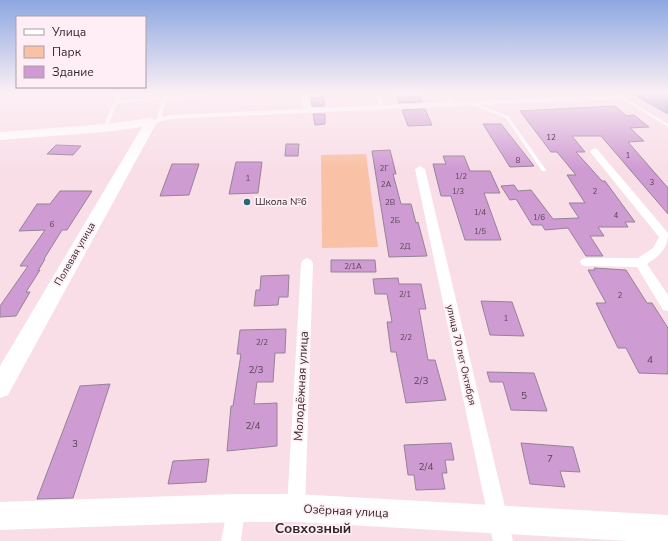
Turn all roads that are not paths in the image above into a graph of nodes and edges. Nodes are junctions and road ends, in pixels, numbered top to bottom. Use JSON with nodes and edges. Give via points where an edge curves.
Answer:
{"nodes":[{"id":1,"x":109,"y":118,"type":"edge"},
{"id":2,"x":164,"y":118,"type":"edge"},
{"id":3,"x":508,"y":118,"type":"edge"},
{"id":4,"x":655,"y":118,"type":"edge"},
{"id":5,"x":155,"y":120,"type":"junction"},
{"id":6,"x":668,"y":126,"type":"edge"},
{"id":7,"x":105,"y":128,"type":"junction"},
{"id":8,"x":0,"y":136,"type":"edge"},
{"id":9,"x":594,"y":151,"type":"dead end"},
{"id":10,"x":420,"y":169,"type":"dead end"},
{"id":11,"x":544,"y":170,"type":"dead end"},
{"id":12,"x":586,"y":262,"type":"dead end"},
{"id":13,"x":307,"y":263,"type":"dead end"},
{"id":14,"x":640,"y":263,"type":"junction"},
{"id":15,"x":668,"y":306,"type":"edge"},
{"id":16,"x":0,"y":387,"type":"edge"},
{"id":17,"x":236,"y":508,"type":"junction"},
{"id":18,"x":296,"y":508,"type":"junction"},
{"id":19,"x":0,"y":516,"type":"edge"},
{"id":20,"x":668,"y":529,"type":"edge"},
{"id":21,"x":500,"y":530,"type":"edge"},
{"id":22,"x":231,"y":541,"type":"edge"}],
"edges":[{"from":1,"to":7,"type":"lane"},
{"from":2,"to":5,"type":"street"},
{"from":3,"to":11,"type":"lane"},
{"from":4,"to":6,"type":"lane"},
{"from":5,"to":7,"type":"street"},
{"from":5,"to":16,"type":"street","name":"Полевая улица"},
{"from":7,"to":8,"type":"street"},
{"from":9,"to":14,"type":"street","via":[[665,237],[658,251]]},
{"from":10,"to":21,"type":"street","name":"улица 70 лет Октября"},
{"from":12,"to":14,"type":"street"},
{"from":13,"to":18,"type":"street","name":"Молодёжная улица"},
{"from":14,"to":15,"type":"street"},
{"from":17,"to":18,"type":"street","name":"Озёрная улица"},
{"from":17,"to":19,"type":"street","name":"Озёрная улица"},
{"from":17,"to":22,"type":"street"},
{"from":18,"to":21,"type":"street","name":"Озёрная улица"},
{"from":20,"to":21,"type":"street","name":"Озёрная улица"}]}
